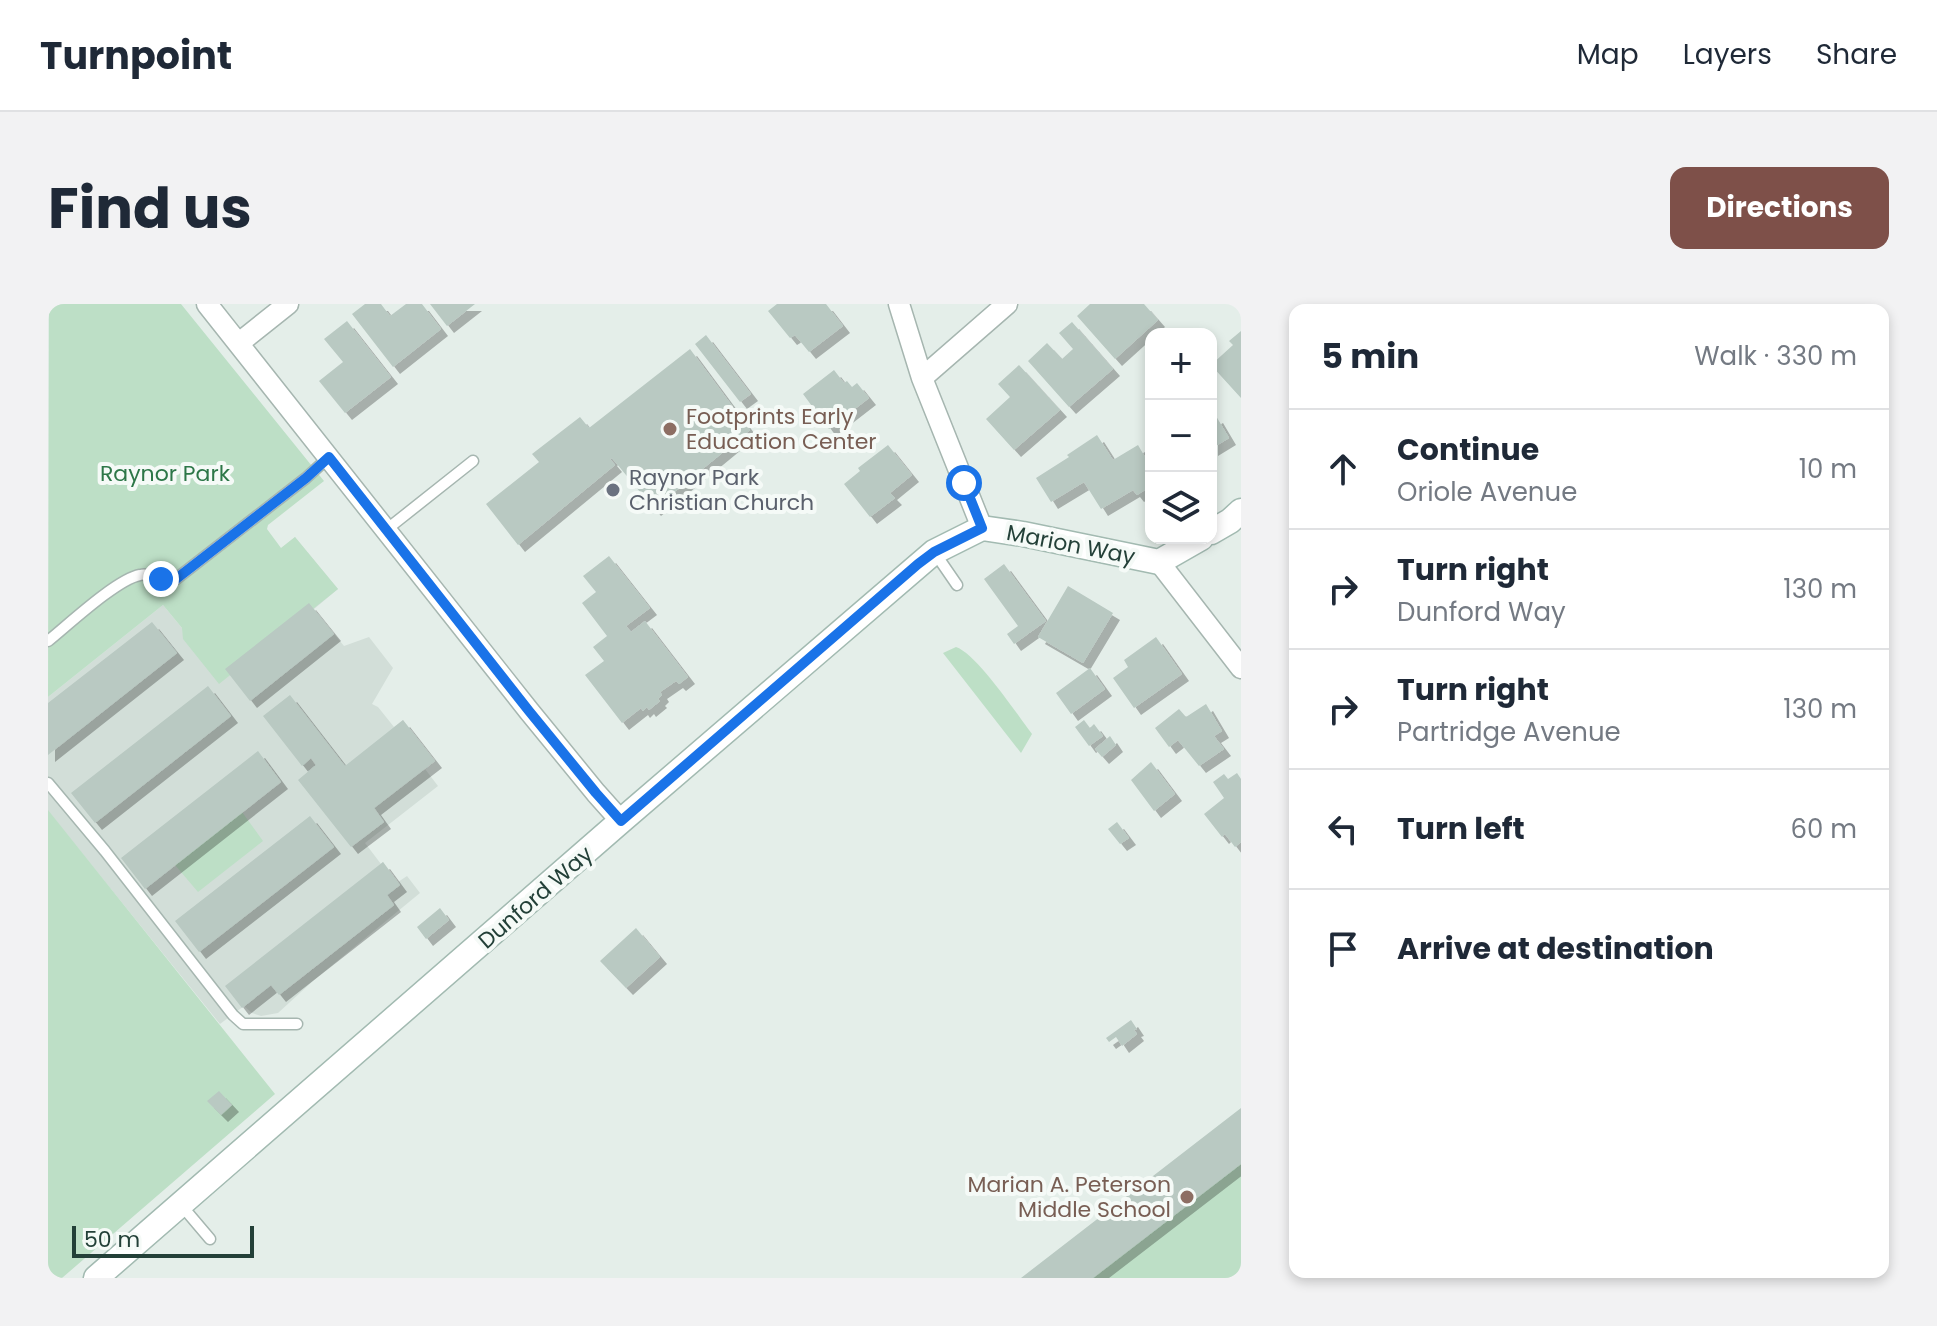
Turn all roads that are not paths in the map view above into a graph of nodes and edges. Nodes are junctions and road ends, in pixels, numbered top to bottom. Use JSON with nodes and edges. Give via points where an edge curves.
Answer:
{"nodes":[{"id":1,"x":207,"y":304,"type":"edge"},
{"id":2,"x":288,"y":304,"type":"edge"},
{"id":3,"x":899,"y":304,"type":"edge"},
{"id":4,"x":1007,"y":304,"type":"edge"},
{"id":5,"x":239,"y":343,"type":"junction"},
{"id":6,"x":922,"y":378,"type":"junction"},
{"id":7,"x":329,"y":457,"type":"junction"},
{"id":8,"x":473,"y":461,"type":"dead end"},
{"id":9,"x":1241,"y":511,"type":"edge"},
{"id":10,"x":982,"y":528,"type":"junction"},
{"id":11,"x":1217,"y":529,"type":"edge"},
{"id":12,"x":386,"y":530,"type":"junction"},
{"id":13,"x":1190,"y":544,"type":"edge"},
{"id":14,"x":934,"y":552,"type":"junction"},
{"id":15,"x":1159,"y":562,"type":"junction"},
{"id":16,"x":957,"y":585,"type":"dead end"},
{"id":17,"x":48,"y":641,"type":"edge"},
{"id":18,"x":1241,"y":668,"type":"edge"},
{"id":19,"x":48,"y":783,"type":"edge"},
{"id":20,"x":621,"y":821,"type":"junction"},
{"id":21,"x":297,"y":1024,"type":"dead end"},
{"id":22,"x":181,"y":1204,"type":"junction"},
{"id":23,"x":210,"y":1239,"type":"dead end"},
{"id":24,"x":96,"y":1278,"type":"edge"}],
"edges":[{"from":1,"to":5,"type":"street"},
{"from":2,"to":5,"type":"street"},
{"from":3,"to":6,"type":"street"},
{"from":4,"to":6,"type":"street"},
{"from":5,"to":7,"type":"street"},
{"from":6,"to":10,"type":"street"},
{"from":7,"to":12,"type":"street"},
{"from":7,"to":17,"type":"lane","via":[[176,579],[143,574],[124,580]]},
{"from":8,"to":12,"type":"lane"},
{"from":9,"to":11,"type":"street"},
{"from":10,"to":14,"type":"street","name":"Dunford Way"},
{"from":10,"to":15,"type":"street","name":"Marion Way"},
{"from":12,"to":20,"type":"street"},
{"from":13,"to":15,"type":"street","name":"Marion Way"},
{"from":14,"to":16,"type":"lane"},
{"from":14,"to":20,"type":"street","name":"Dunford Way"},
{"from":15,"to":18,"type":"street"},
{"from":19,"to":21,"type":"lane","via":[[233,1015],[243,1024]]},
{"from":20,"to":22,"type":"street","name":"Dunford Way"},
{"from":22,"to":23,"type":"lane"},
{"from":22,"to":24,"type":"street","name":"Dunford Way"}]}
